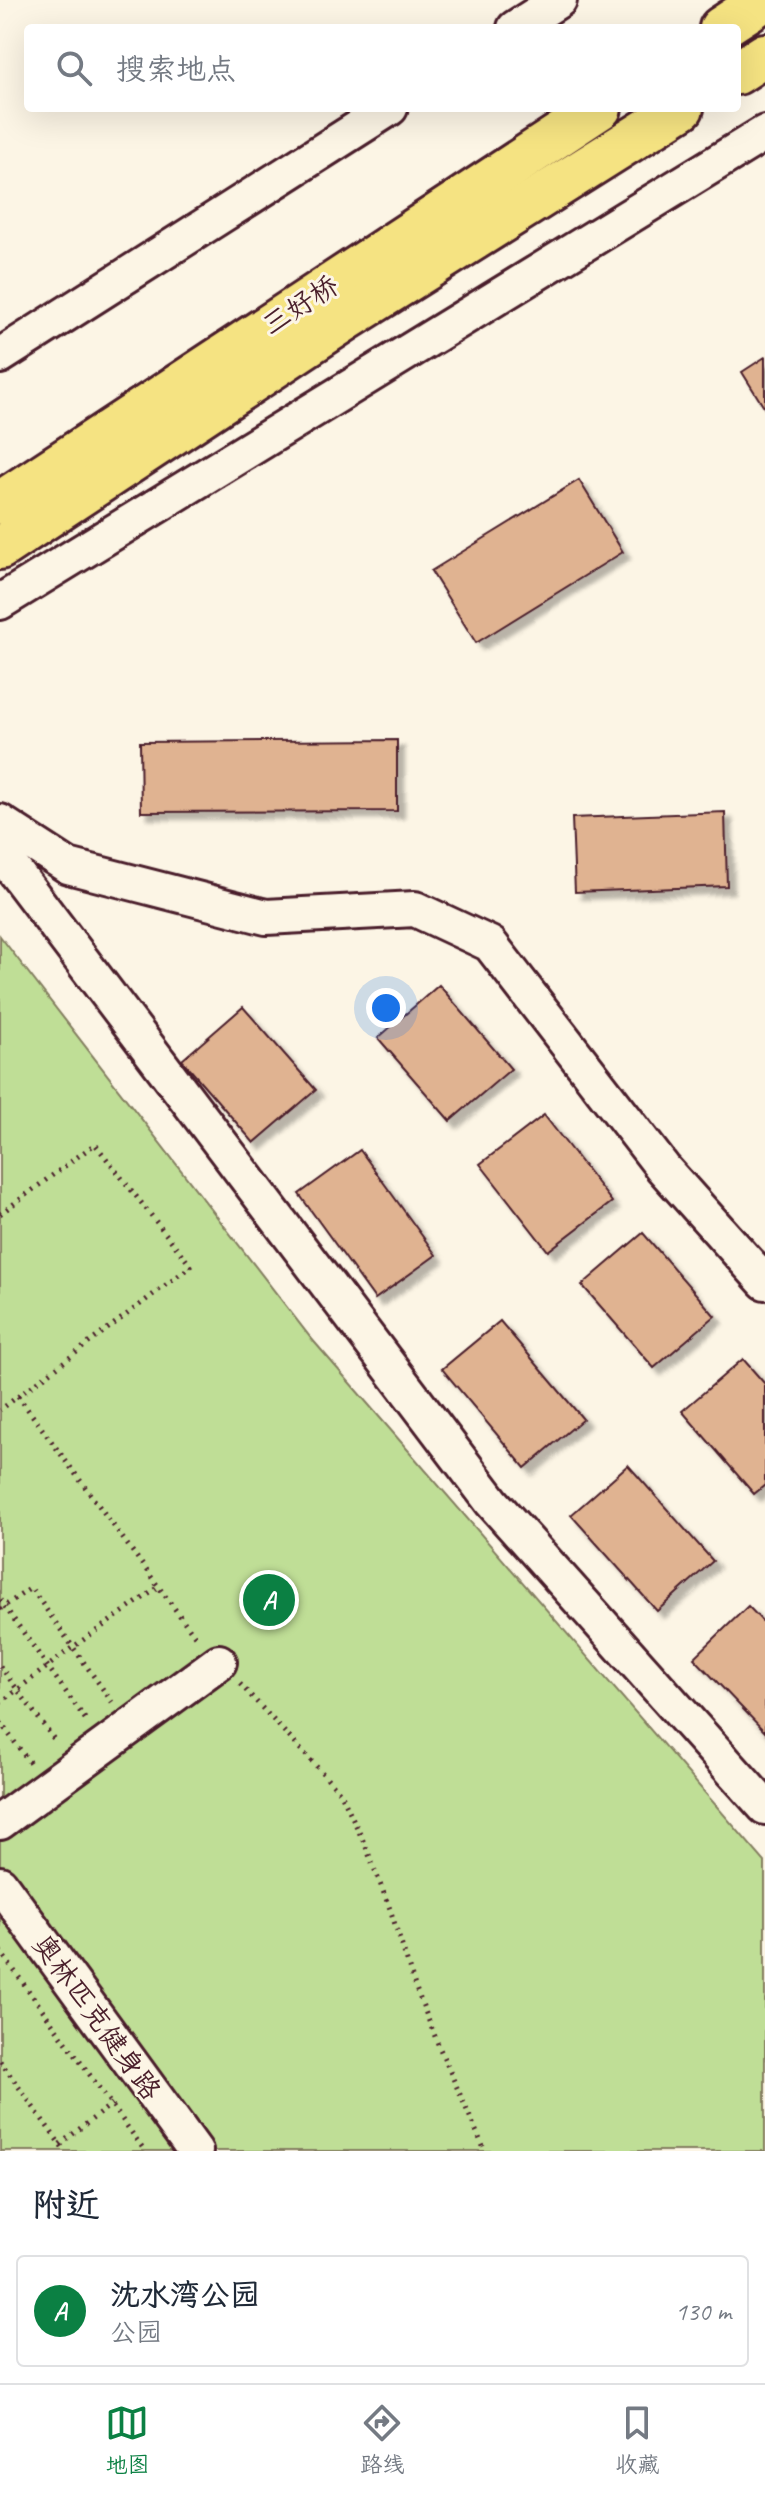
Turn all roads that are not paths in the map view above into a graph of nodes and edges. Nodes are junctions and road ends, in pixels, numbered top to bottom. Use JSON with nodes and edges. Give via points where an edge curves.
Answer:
{"nodes":[{"id":1,"x":559,"y":0,"type":"edge"},
{"id":2,"x":764,"y":0,"type":"edge"},
{"id":3,"x":521,"y":24,"type":"edge"},
{"id":4,"x":727,"y":24,"type":"edge"},
{"id":5,"x":765,"y":55,"type":"edge"},
{"id":6,"x":741,"y":70,"type":"edge"},
{"id":7,"x":384,"y":112,"type":"edge"},
{"id":8,"x":594,"y":112,"type":"edge"},
{"id":9,"x":676,"y":112,"type":"edge"},
{"id":10,"x":765,"y":133,"type":"edge"},
{"id":11,"x":0,"y":356,"type":"edge"},
{"id":12,"x":0,"y":503,"type":"edge"},
{"id":13,"x":0,"y":548,"type":"edge"},
{"id":14,"x":0,"y":602,"type":"edge"},
{"id":15,"x":0,"y":822,"type":"edge"},
{"id":16,"x":0,"y":852,"type":"edge"},
{"id":17,"x":765,"y":1282,"type":"edge"},
{"id":18,"x":219,"y":1662,"type":"road end"},
{"id":19,"x":765,"y":1807,"type":"edge"},
{"id":20,"x":0,"y":1822,"type":"edge"},
{"id":21,"x":0,"y":1884,"type":"edge"},
{"id":22,"x":195,"y":2151,"type":"edge"}],
"edges":[{"from":1,"to":3,"type":"street"},
{"from":2,"to":4,"type":"main road"},
{"from":5,"to":6,"type":"main road"},
{"from":7,"to":11,"type":"street"},
{"from":8,"to":12,"type":"main road","name":"三好桥"},
{"from":9,"to":13,"type":"main road","via":[[332,329]]},
{"from":10,"to":14,"type":"street"},
{"from":15,"to":17,"type":"street","via":[[68,866],[266,917],[415,909],[490,944],[663,1168]]},
{"from":16,"to":19,"type":"street","via":[[492,1502]]},
{"from":18,"to":20,"type":"street"},
{"from":21,"to":22,"type":"street","name":"奥林匹克健身路"}]}
